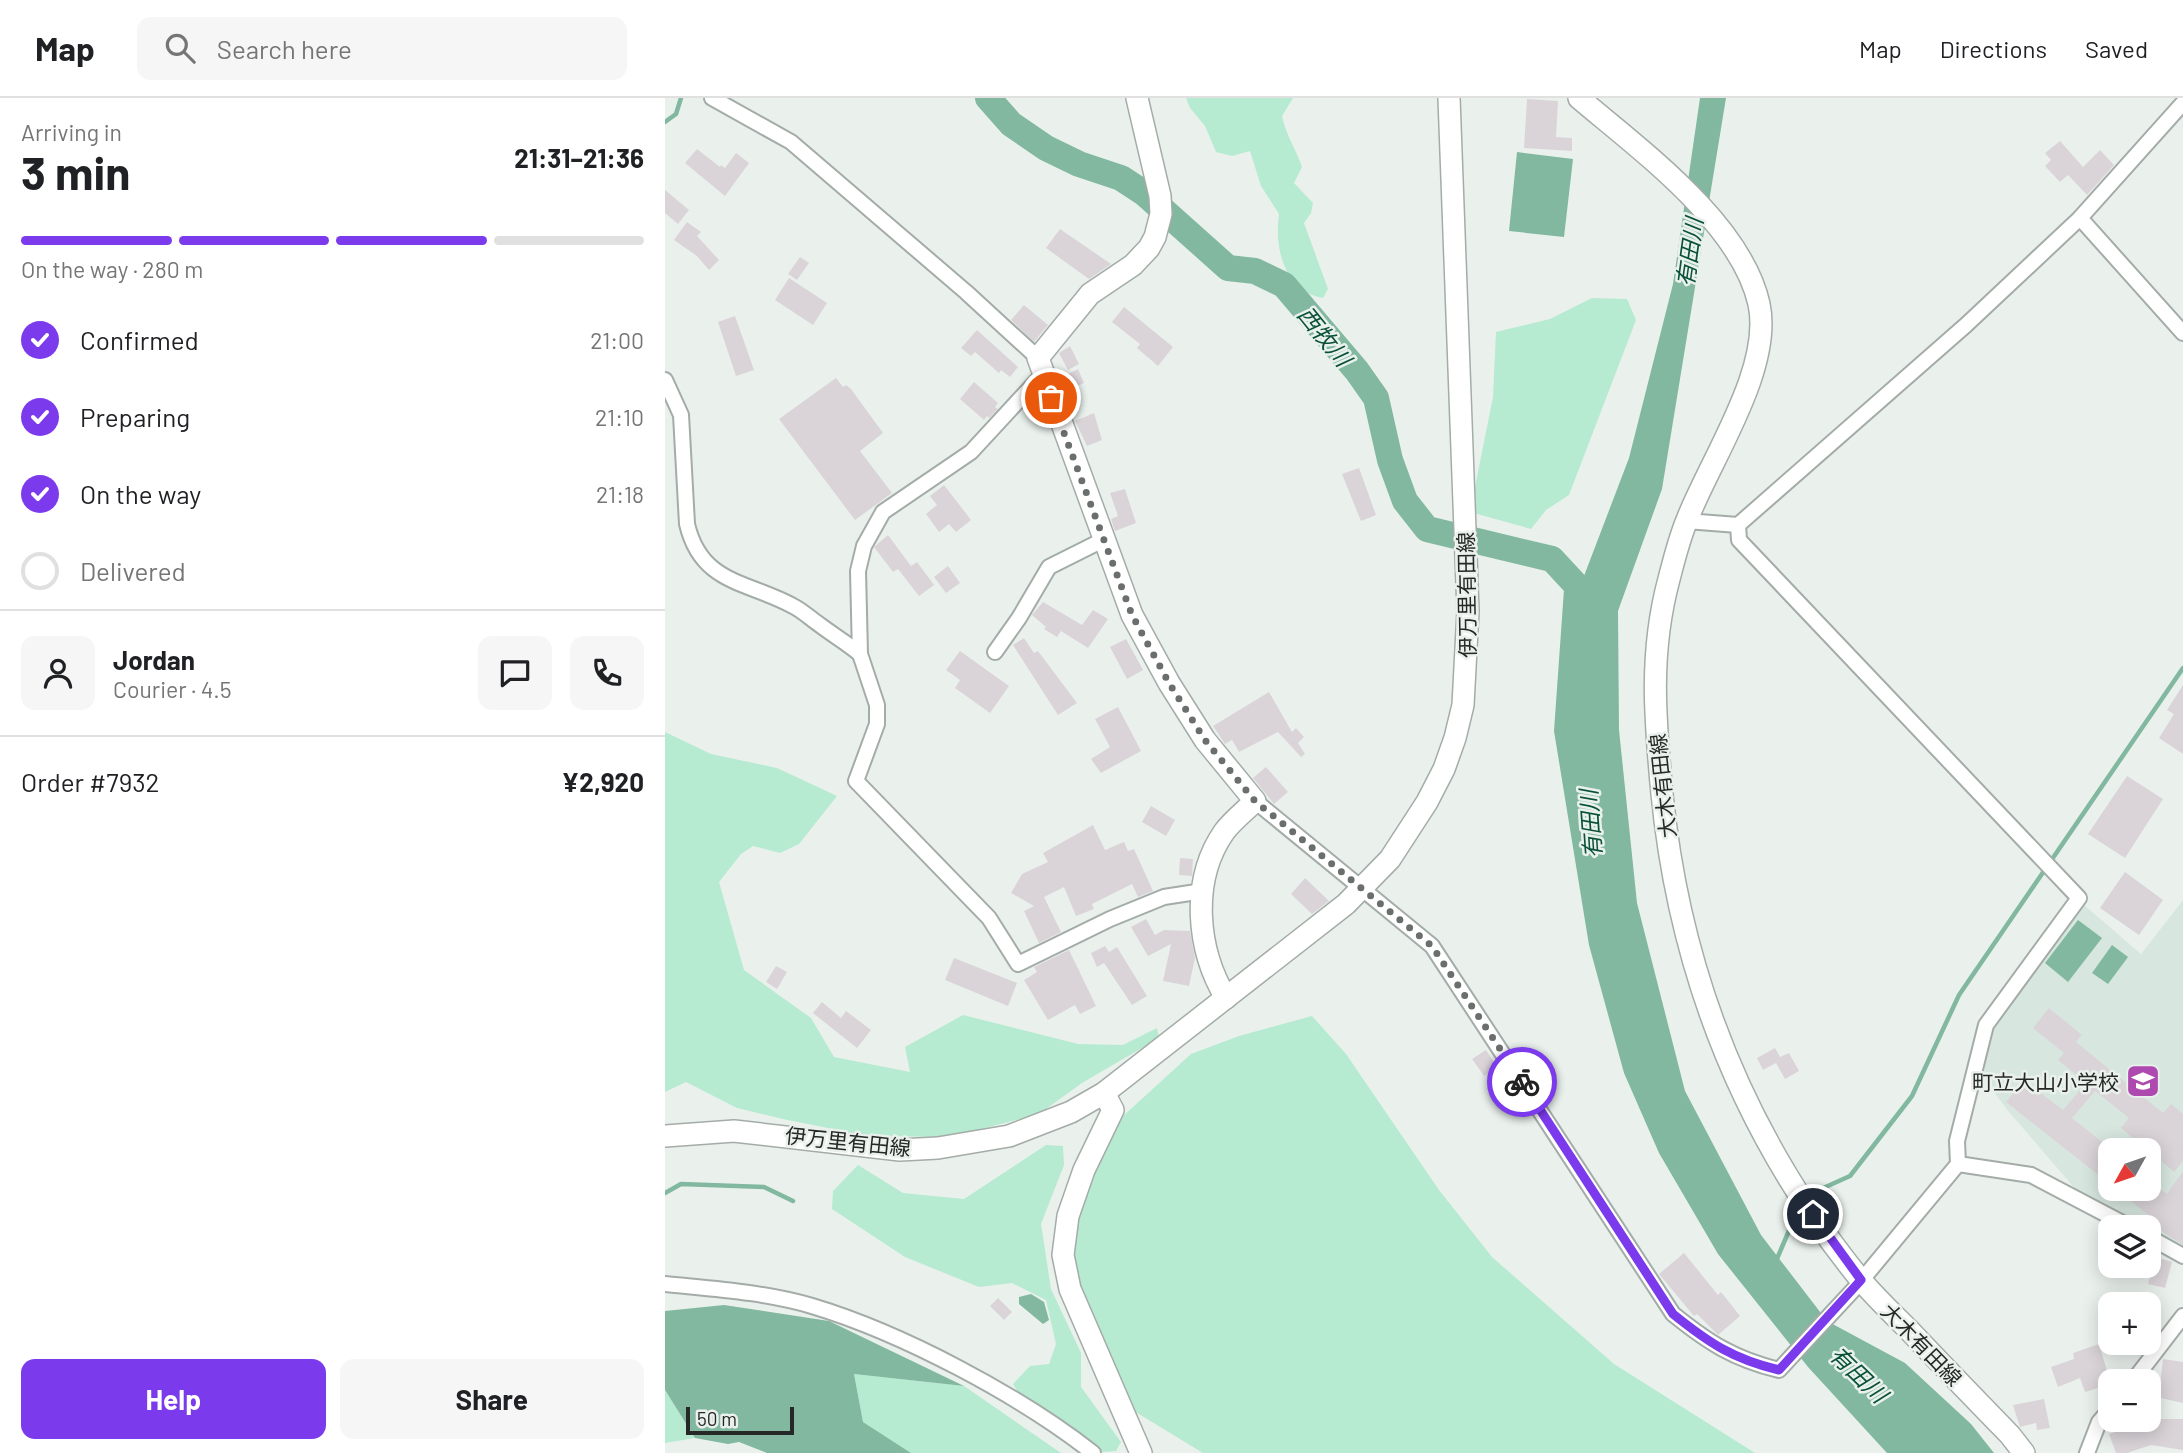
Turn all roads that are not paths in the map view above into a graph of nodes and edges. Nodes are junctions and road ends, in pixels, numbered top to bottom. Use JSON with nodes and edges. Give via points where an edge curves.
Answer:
{"nodes":[{"id":1,"x":712,"y":98,"type":"edge"},
{"id":2,"x":1137,"y":98,"type":"edge"},
{"id":3,"x":1449,"y":98,"type":"edge"},
{"id":4,"x":1579,"y":98,"type":"edge"},
{"id":5,"x":2183,"y":103,"type":"edge"},
{"id":6,"x":2080,"y":218,"type":"junction"},
{"id":7,"x":2183,"y":333,"type":"edge"},
{"id":8,"x":1040,"y":366,"type":"junction"},
{"id":9,"x":665,"y":380,"type":"edge"},
{"id":10,"x":1686,"y":521,"type":"junction"},
{"id":11,"x":1738,"y":525,"type":"junction"},
{"id":12,"x":1103,"y":540,"type":"junction"},
{"id":13,"x":995,"y":652,"type":"dead end"},
{"id":14,"x":860,"y":654,"type":"junction"},
{"id":15,"x":1255,"y":801,"type":"junction"},
{"id":16,"x":1363,"y":888,"type":"junction"},
{"id":17,"x":1203,"y":891,"type":"junction"},
{"id":18,"x":1226,"y":998,"type":"junction"},
{"id":19,"x":1104,"y":1093,"type":"junction"},
{"id":20,"x":665,"y":1136,"type":"edge"},
{"id":21,"x":1958,"y":1164,"type":"junction"},
{"id":22,"x":2107,"y":1215,"type":"edge"},
{"id":23,"x":2161,"y":1244,"type":"edge"},
{"id":24,"x":2183,"y":1256,"type":"edge"},
{"id":25,"x":665,"y":1283,"type":"edge"},
{"id":26,"x":1854,"y":1288,"type":"junction"},
{"id":27,"x":2183,"y":1315,"type":"edge"},
{"id":28,"x":2142,"y":1369,"type":"edge"},
{"id":29,"x":2098,"y":1425,"type":"edge"},
{"id":30,"x":1093,"y":1453,"type":"edge"},
{"id":31,"x":1141,"y":1453,"type":"edge"},
{"id":32,"x":2024,"y":1453,"type":"edge"},
{"id":33,"x":2087,"y":1453,"type":"edge"}],
"edges":[{"from":1,"to":8,"type":"street","via":[[791,142],[966,292]]},
{"from":2,"to":8,"type":"main road","via":[[1160,197],[1155,237],[1142,257],[1090,294]]},
{"from":3,"to":16,"type":"main road","name":"伊万里有田線","via":[[1466,561],[1464,705],[1444,769],[1427,802],[1390,859]]},
{"from":4,"to":10,"type":"main road","name":"大木有田線","via":[[1726,233],[1747,270],[1759,306],[1760,340],[1749,383]]},
{"from":5,"to":6,"type":"street"},
{"from":6,"to":7,"type":"street"},
{"from":6,"to":11,"type":"street"},
{"from":8,"to":12,"type":"main road"},
{"from":8,"to":14,"type":"street","via":[[971,452],[883,512],[857,571]]},
{"from":9,"to":14,"type":"street","via":[[681,415],[691,541],[712,569],[726,579],[765,591],[797,608]]},
{"from":10,"to":11,"type":"street"},
{"from":10,"to":26,"type":"main road","name":"大木有田線","via":[[1658,633],[1653,705],[1666,833],[1686,937],[1704,1002],[1749,1108]]},
{"from":11,"to":21,"type":"street","via":[[1739,540],[2079,898],[1986,1025],[1957,1141]]},
{"from":12,"to":13,"type":"street","via":[[1049,567]]},
{"from":12,"to":15,"type":"main road","via":[[1132,615],[1169,683],[1205,740]]},
{"from":14,"to":17,"type":"street","via":[[877,705],[877,724],[856,781],[989,918],[1018,964],[1164,897]]},
{"from":15,"to":16,"type":"street"},
{"from":15,"to":17,"type":"main road","via":[[1225,831],[1208,860]]},
{"from":16,"to":18,"type":"main road","name":"伊万里有田線"},
{"from":16,"to":26,"type":"street","via":[[1432,946],[1673,1314],[1708,1342],[1750,1363],[1779,1370]]},
{"from":17,"to":18,"type":"main road","via":[[1204,952]]},
{"from":18,"to":19,"type":"main road","name":"伊万里有田線"},
{"from":19,"to":20,"type":"main road","name":"伊万里有田線","via":[[1009,1136],[938,1148],[900,1150],[734,1131]]},
{"from":19,"to":31,"type":"main road","via":[[1113,1110],[1068,1216],[1063,1255],[1070,1289]]},
{"from":21,"to":22,"type":"street","via":[[2031,1175]]},
{"from":21,"to":26,"type":"street"},
{"from":23,"to":24,"type":"street"},
{"from":25,"to":30,"type":"street","via":[[754,1293],[812,1306],[875,1330],[970,1375]]},
{"from":26,"to":32,"type":"main road","name":"大木有田線"},
{"from":27,"to":28,"type":"street"},
{"from":29,"to":33,"type":"street"}]}
